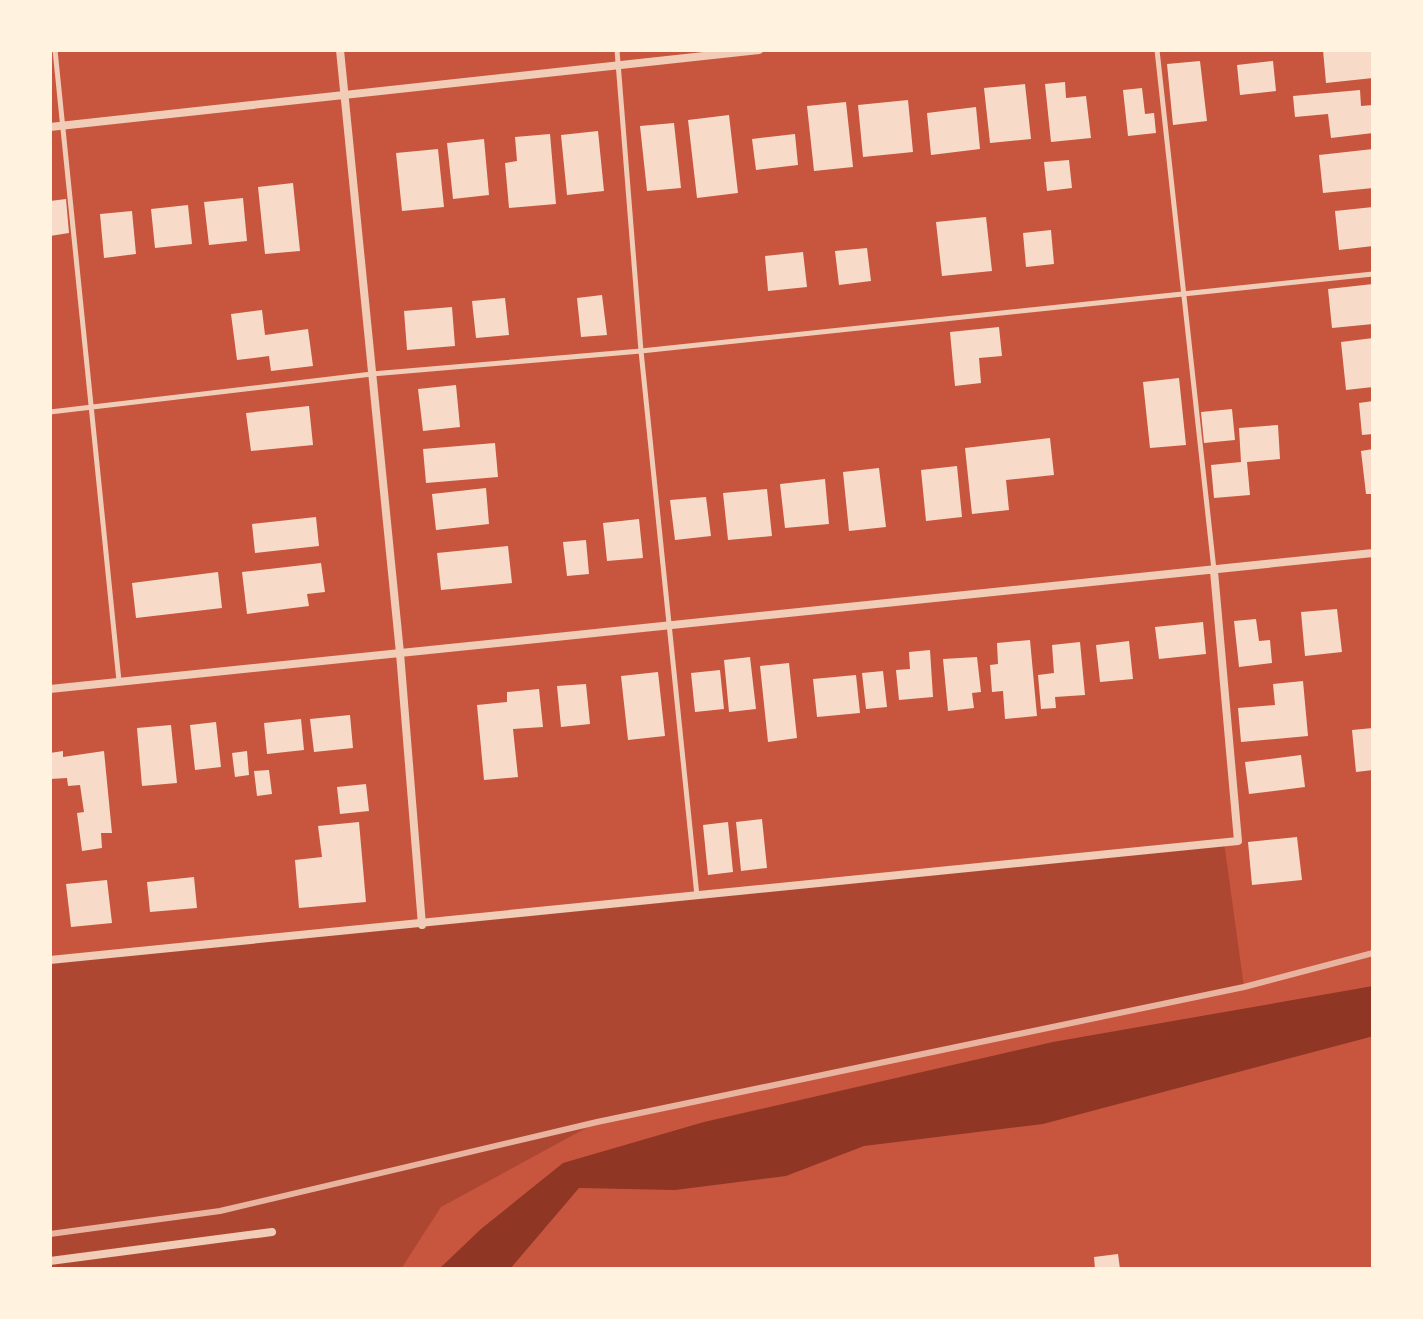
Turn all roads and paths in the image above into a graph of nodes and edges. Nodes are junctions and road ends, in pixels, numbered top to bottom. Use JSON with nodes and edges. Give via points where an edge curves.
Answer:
{"nodes":[{"id":1,"x":55,"y":50,"type":"edge"},
{"id":2,"x":340,"y":50,"type":"edge"},
{"id":3,"x":617,"y":50,"type":"edge"},
{"id":4,"x":759,"y":50,"type":"edge"},
{"id":5,"x":1157,"y":50,"type":"edge"},
{"id":6,"x":618,"y":66,"type":"junction"},
{"id":7,"x":344,"y":96,"type":"junction"},
{"id":8,"x":62,"y":126,"type":"junction"},
{"id":9,"x":50,"y":127,"type":"edge"},
{"id":10,"x":1373,"y":274,"type":"edge"},
{"id":11,"x":1183,"y":291,"type":"junction"},
{"id":12,"x":641,"y":351,"type":"junction"},
{"id":13,"x":372,"y":374,"type":"junction"},
{"id":14,"x":91,"y":408,"type":"junction"},
{"id":15,"x":50,"y":412,"type":"edge"},
{"id":16,"x":1373,"y":553,"type":"edge"},
{"id":17,"x":1214,"y":571,"type":"junction"},
{"id":18,"x":670,"y":625,"type":"junction"},
{"id":19,"x":400,"y":653,"type":"junction"},
{"id":20,"x":119,"y":682,"type":"junction"},
{"id":21,"x":50,"y":689,"type":"edge"},
{"id":22,"x":697,"y":897,"type":"junction"},
{"id":23,"x":422,"y":925,"type":"junction"},
{"id":24,"x":50,"y":960,"type":"edge"},
{"id":25,"x":272,"y":1232,"type":"dead end"},
{"id":26,"x":50,"y":1261,"type":"edge"}],
"edges":[{"from":1,"to":8,"type":"lane"},
{"from":2,"to":7,"type":"street"},
{"from":3,"to":6,"type":"lane"},
{"from":4,"to":6,"type":"street"},
{"from":5,"to":11,"type":"lane"},
{"from":6,"to":7,"type":"street"},
{"from":6,"to":12,"type":"lane"},
{"from":7,"to":8,"type":"street"},
{"from":7,"to":13,"type":"street"},
{"from":8,"to":9,"type":"street"},
{"from":8,"to":14,"type":"lane"},
{"from":10,"to":11,"type":"lane"},
{"from":11,"to":12,"type":"lane"},
{"from":11,"to":17,"type":"lane"},
{"from":12,"to":13,"type":"lane"},
{"from":12,"to":18,"type":"lane"},
{"from":13,"to":14,"type":"lane"},
{"from":13,"to":19,"type":"street"},
{"from":14,"to":15,"type":"lane"},
{"from":14,"to":20,"type":"lane"},
{"from":16,"to":17,"type":"street"},
{"from":17,"to":18,"type":"street"},
{"from":17,"to":22,"type":"street","via":[[1238,841]]},
{"from":18,"to":19,"type":"street"},
{"from":18,"to":22,"type":"lane"},
{"from":19,"to":20,"type":"street"},
{"from":19,"to":23,"type":"street"},
{"from":20,"to":21,"type":"street"},
{"from":22,"to":23,"type":"street"},
{"from":23,"to":24,"type":"street"},
{"from":25,"to":26,"type":"street"}]}
